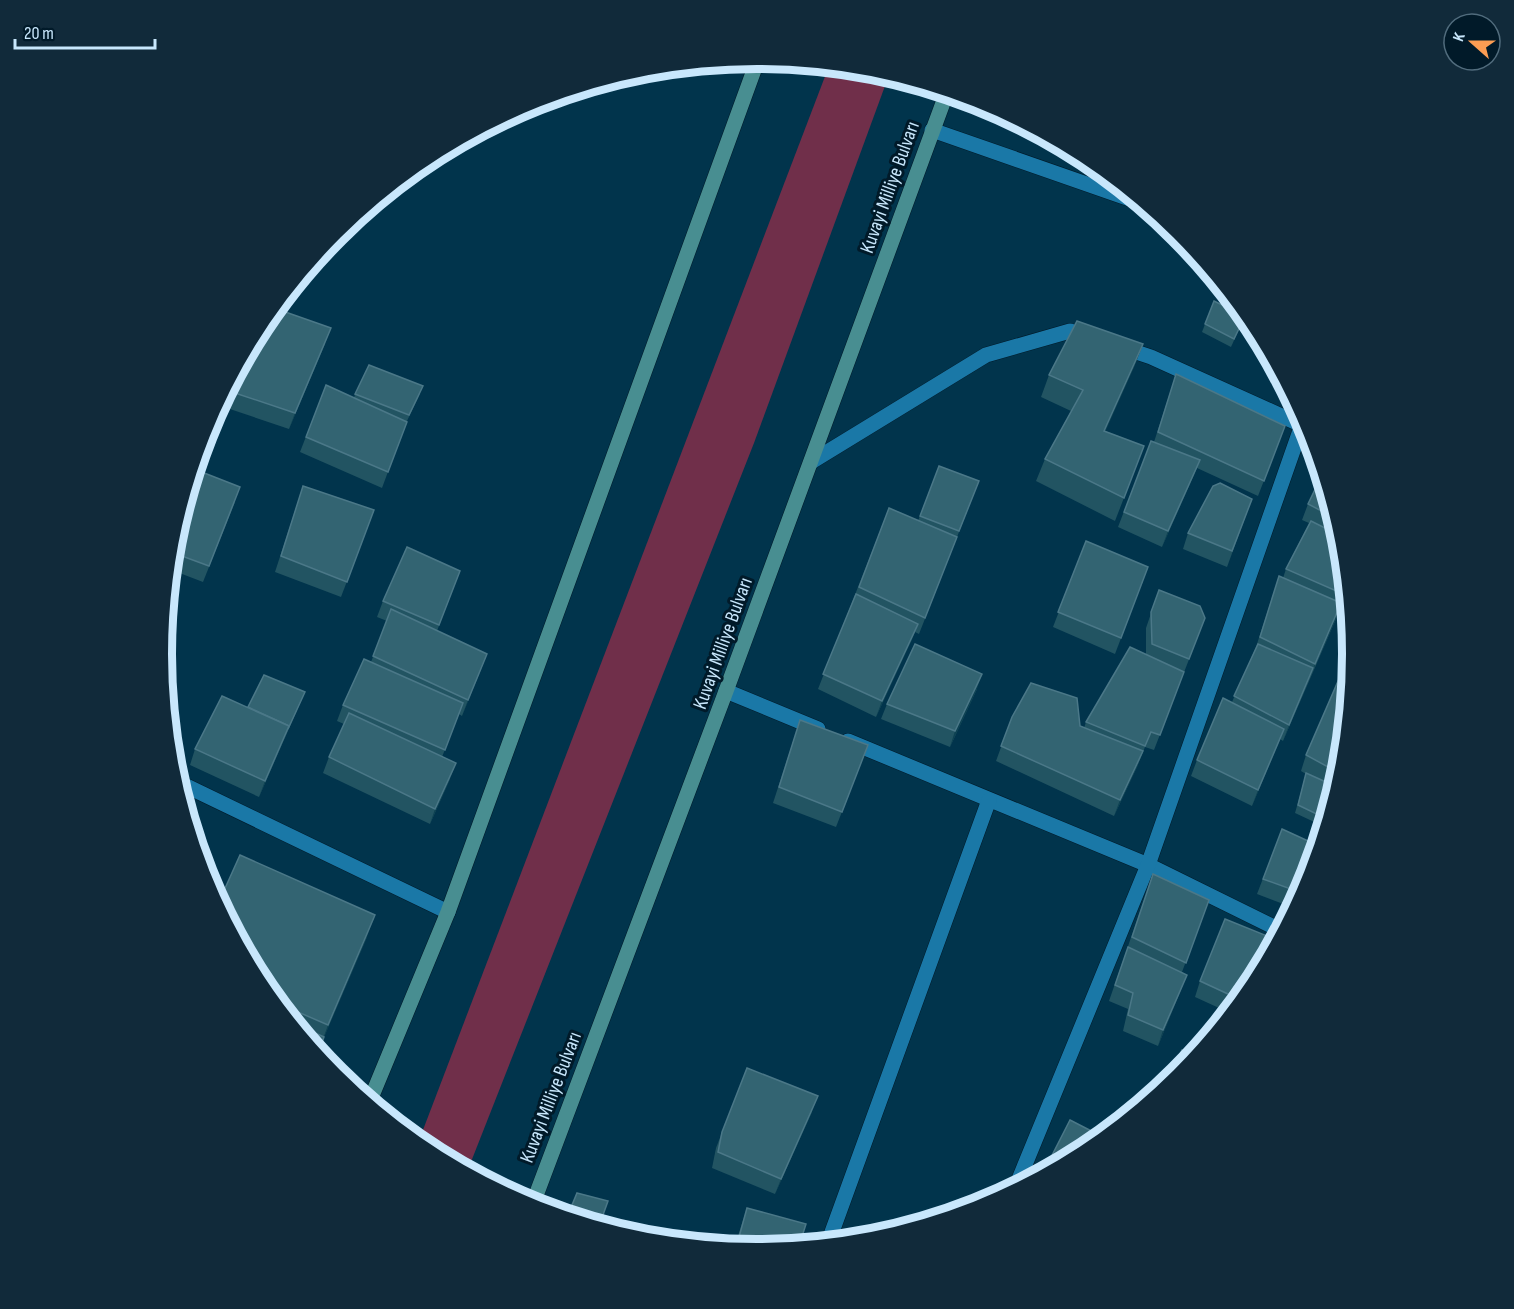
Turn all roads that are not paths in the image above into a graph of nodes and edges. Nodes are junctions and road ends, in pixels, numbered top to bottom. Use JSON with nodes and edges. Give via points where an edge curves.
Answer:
{"nodes":[{"id":1,"x":754,"y":69,"type":"edge"},
{"id":2,"x":943,"y":99,"type":"edge"},
{"id":3,"x":932,"y":130,"type":"junction"},
{"id":4,"x":1120,"y":196,"type":"edge"},
{"id":5,"x":1294,"y":421,"type":"edge"},
{"id":6,"x":1301,"y":438,"type":"edge"},
{"id":7,"x":811,"y":462,"type":"junction"},
{"id":8,"x":726,"y":691,"type":"junction"},
{"id":9,"x":187,"y":787,"type":"edge"},
{"id":10,"x":989,"y":800,"type":"junction"},
{"id":11,"x":1148,"y":865,"type":"junction"},
{"id":12,"x":448,"y":912,"type":"junction"},
{"id":13,"x":1274,"y":927,"type":"edge"},
{"id":14,"x":372,"y":1096,"type":"edge"},
{"id":15,"x":1019,"y":1178,"type":"edge"},
{"id":16,"x":536,"y":1196,"type":"edge"},
{"id":17,"x":831,"y":1235,"type":"edge"}],
"edges":[{"from":1,"to":12,"type":"main road"},
{"from":2,"to":3,"type":"main road","name":"Kuvayi Milliye Bulvarı"},
{"from":3,"to":4,"type":"street"},
{"from":3,"to":7,"type":"main road","name":"Kuvayi Milliye Bulvarı"},
{"from":5,"to":7,"type":"street","via":[[1151,357],[1070,331],[986,355]]},
{"from":6,"to":11,"type":"street"},
{"from":7,"to":8,"type":"main road","name":"Kuvayi Milliye Bulvarı"},
{"from":8,"to":10,"type":"street"},
{"from":8,"to":16,"type":"main road","name":"Kuvayi Milliye Bulvarı"},
{"from":9,"to":12,"type":"street"},
{"from":10,"to":11,"type":"street"},
{"from":10,"to":17,"type":"street"},
{"from":11,"to":13,"type":"street"},
{"from":11,"to":15,"type":"street"},
{"from":12,"to":14,"type":"main road"}]}
